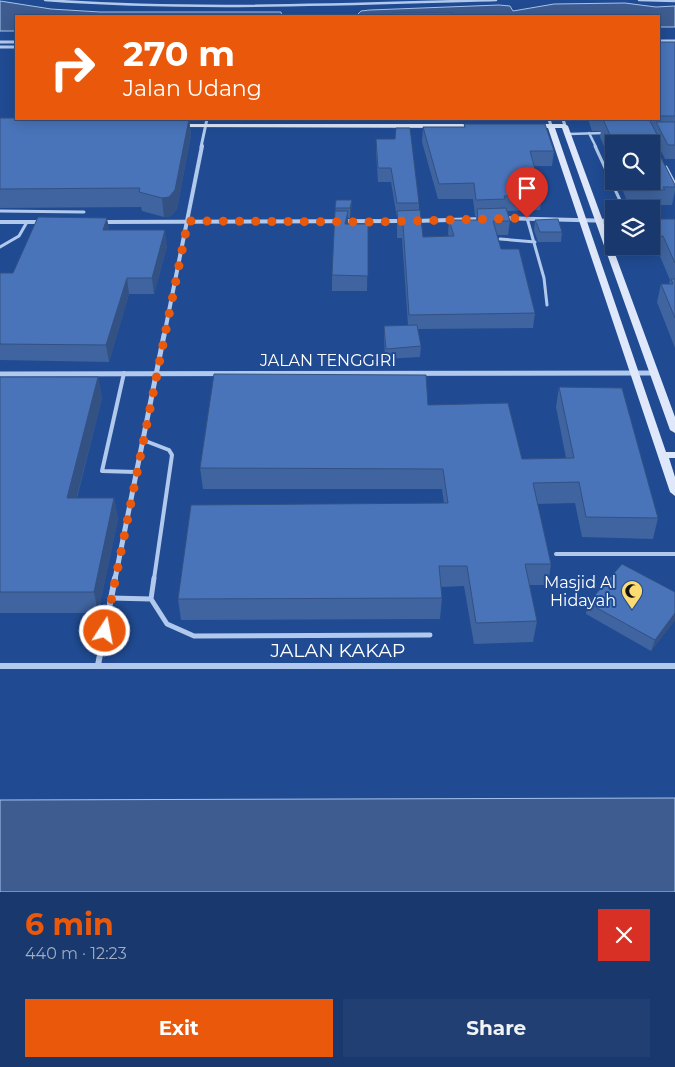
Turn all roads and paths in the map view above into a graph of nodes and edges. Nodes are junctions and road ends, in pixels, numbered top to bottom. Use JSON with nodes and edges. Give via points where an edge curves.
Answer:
{"nodes":[{"id":1,"x":45,"y":0,"type":"edge"},
{"id":2,"x":496,"y":0,"type":"edge"},
{"id":3,"x":639,"y":0,"type":"edge"},
{"id":4,"x":675,"y":2,"type":"edge"},
{"id":5,"x":660,"y":41,"type":"edge"},
{"id":6,"x":675,"y":41,"type":"edge"},
{"id":7,"x":0,"y":42,"type":"edge"},
{"id":8,"x":15,"y":42,"type":"edge"},
{"id":9,"x":0,"y":47,"type":"edge"},
{"id":10,"x":15,"y":47,"type":"edge"},
{"id":11,"x":207,"y":122,"type":"edge"},
{"id":12,"x":550,"y":122,"type":"edge"},
{"id":13,"x":168,"y":126,"type":"edge"},
{"id":14,"x":482,"y":126,"type":"edge"},
{"id":15,"x":522,"y":126,"type":"edge"},
{"id":16,"x":565,"y":126,"type":"edge"},
{"id":17,"x":609,"y":133,"type":"edge"},
{"id":18,"x":589,"y":134,"type":"junction"},
{"id":19,"x":563,"y":161,"type":"junction"},
{"id":20,"x":578,"y":161,"type":"junction"},
{"id":21,"x":666,"y":167,"type":"edge"},
{"id":22,"x":586,"y":182,"type":"junction"},
{"id":23,"x":571,"y":183,"type":"junction"},
{"id":24,"x":675,"y":184,"type":"edge"},
{"id":25,"x":620,"y":200,"type":"edge"},
{"id":26,"x":0,"y":211,"type":"edge"},
{"id":27,"x":84,"y":212,"type":"dead end"},
{"id":28,"x":527,"y":218,"type":"junction"},
{"id":29,"x":489,"y":219,"type":"edge"},
{"id":30,"x":498,"y":219,"type":"edge"},
{"id":31,"x":584,"y":220,"type":"junction"},
{"id":32,"x":188,"y":221,"type":"junction"},
{"id":33,"x":601,"y":221,"type":"junction"},
{"id":34,"x":605,"y":221,"type":"edge"},
{"id":35,"x":0,"y":222,"type":"edge"},
{"id":36,"x":27,"y":222,"type":"junction"},
{"id":37,"x":46,"y":222,"type":"edge"},
{"id":38,"x":93,"y":222,"type":"edge"},
{"id":39,"x":500,"y":239,"type":"edge"},
{"id":40,"x":535,"y":242,"type":"junction"},
{"id":41,"x":0,"y":247,"type":"edge"},
{"id":42,"x":604,"y":278,"type":"junction"},
{"id":43,"x":622,"y":278,"type":"junction"},
{"id":44,"x":547,"y":305,"type":"dead end"},
{"id":45,"x":124,"y":373,"type":"junction"},
{"id":46,"x":156,"y":373,"type":"junction"},
{"id":47,"x":636,"y":373,"type":"junction"},
{"id":48,"x":655,"y":373,"type":"junction"},
{"id":49,"x":0,"y":374,"type":"edge"},
{"id":50,"x":675,"y":430,"type":"edge"},
{"id":51,"x":143,"y":440,"type":"junction"},
{"id":52,"x":663,"y":455,"type":"junction"},
{"id":53,"x":675,"y":455,"type":"edge"},
{"id":54,"x":136,"y":472,"type":"junction"},
{"id":55,"x":675,"y":492,"type":"edge"},
{"id":56,"x":556,"y":554,"type":"dead end"},
{"id":57,"x":675,"y":554,"type":"edge"},
{"id":58,"x":111,"y":598,"type":"junction"},
{"id":59,"x":151,"y":599,"type":"junction"},
{"id":60,"x":430,"y":635,"type":"dead end"},
{"id":61,"x":98,"y":665,"type":"junction"},
{"id":62,"x":0,"y":666,"type":"edge"},
{"id":63,"x":675,"y":666,"type":"edge"}],
"edges":[{"from":1,"to":2,"type":"lane","via":[[99,4],[297,5]]},
{"from":3,"to":4,"type":"lane"},
{"from":5,"to":6,"type":"street"},
{"from":7,"to":8,"type":"street"},
{"from":9,"to":10,"type":"street"},
{"from":11,"to":13,"type":"street"},
{"from":11,"to":14,"type":"street"},
{"from":11,"to":32,"type":"street"},
{"from":12,"to":15,"type":"street"},
{"from":12,"to":16,"type":"street"},
{"from":12,"to":19,"type":"street"},
{"from":16,"to":18,"type":"lane"},
{"from":16,"to":20,"type":"street"},
{"from":17,"to":18,"type":"lane"},
{"from":18,"to":25,"type":"lane"},
{"from":19,"to":20,"type":"street","via":[[572,165]]},
{"from":19,"to":23,"type":"street"},
{"from":20,"to":22,"type":"street"},
{"from":21,"to":24,"type":"lane"},
{"from":22,"to":23,"type":"street","via":[[577,179]]},
{"from":22,"to":33,"type":"street"},
{"from":23,"to":31,"type":"street"},
{"from":26,"to":27,"type":"lane"},
{"from":28,"to":30,"type":"street"},
{"from":28,"to":31,"type":"street"},
{"from":28,"to":40,"type":"lane"},
{"from":29,"to":32,"type":"street"},
{"from":31,"to":33,"type":"street"},
{"from":31,"to":42,"type":"street"},
{"from":32,"to":38,"type":"street"},
{"from":32,"to":46,"type":"street"},
{"from":33,"to":34,"type":"street"},
{"from":33,"to":43,"type":"street"},
{"from":35,"to":36,"type":"street"},
{"from":36,"to":37,"type":"street"},
{"from":36,"to":41,"type":"lane","via":[[19,236]]},
{"from":39,"to":40,"type":"lane"},
{"from":40,"to":44,"type":"lane"},
{"from":42,"to":43,"type":"street"},
{"from":42,"to":47,"type":"street"},
{"from":43,"to":48,"type":"street"},
{"from":45,"to":46,"type":"street","name":"JALAN TENGGIRI"},
{"from":45,"to":49,"type":"street","name":"JALAN TENGGIRI"},
{"from":45,"to":54,"type":"lane","via":[[102,471]]},
{"from":46,"to":47,"type":"street","name":"JALAN TENGGIRI"},
{"from":46,"to":51,"type":"street"},
{"from":47,"to":48,"type":"street","name":"JALAN TENGGIRI"},
{"from":47,"to":52,"type":"street"},
{"from":48,"to":50,"type":"street"},
{"from":51,"to":54,"type":"street"},
{"from":51,"to":59,"type":"lane","via":[[169,450],[172,455]]},
{"from":52,"to":53,"type":"street"},
{"from":52,"to":55,"type":"street"},
{"from":54,"to":58,"type":"street"},
{"from":56,"to":57,"type":"lane"},
{"from":58,"to":59,"type":"lane"},
{"from":58,"to":61,"type":"street"},
{"from":59,"to":60,"type":"lane","via":[[159,617],[169,627],[194,636]]},
{"from":61,"to":62,"type":"street","name":"JALAN KAKAP"},
{"from":61,"to":63,"type":"street","name":"JALAN KAKAP"}]}
